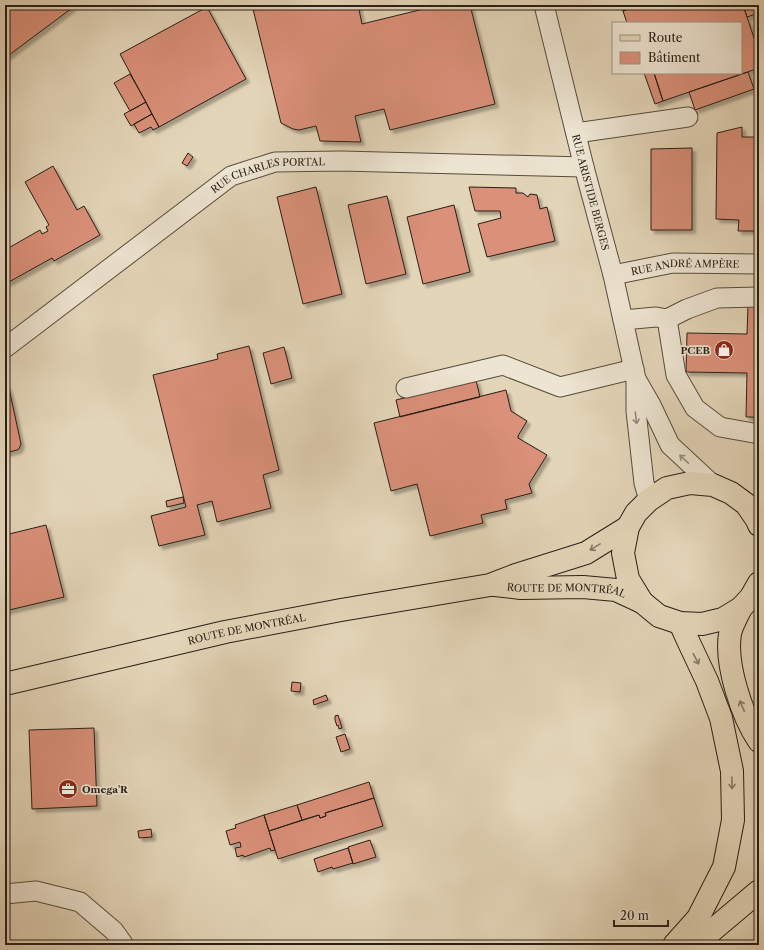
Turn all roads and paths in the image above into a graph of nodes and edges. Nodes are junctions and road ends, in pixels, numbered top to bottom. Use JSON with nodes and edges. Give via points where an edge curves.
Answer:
{"nodes":[{"id":1,"x":544,"y":5,"type":"edge"},
{"id":2,"x":688,"y":117,"type":"dead end"},
{"id":3,"x":576,"y":133,"type":"junction"},
{"id":4,"x":584,"y":167,"type":"junction"},
{"id":5,"x":759,"y":264,"type":"edge"},
{"id":6,"x":613,"y":275,"type":"junction"},
{"id":7,"x":759,"y":297,"type":"edge"},
{"id":8,"x":667,"y":319,"type":"junction"},
{"id":9,"x":623,"y":320,"type":"junction"},
{"id":10,"x":5,"y":348,"type":"edge"},
{"id":11,"x":635,"y":374,"type":"junction"},
{"id":12,"x":406,"y":388,"type":"dead end"},
{"id":13,"x":759,"y":434,"type":"edge"},
{"id":14,"x":713,"y":485,"type":"junction"},
{"id":15,"x":649,"y":500,"type":"junction"},
{"id":16,"x":758,"y":522,"type":"edge"},
{"id":17,"x":628,"y":527,"type":"junction"},
{"id":18,"x":759,"y":584,"type":"edge"},
{"id":19,"x":490,"y":585,"type":"junction"},
{"id":20,"x":642,"y":602,"type":"junction"},
{"id":21,"x":740,"y":608,"type":"junction"},
{"id":22,"x":680,"y":623,"type":"junction"},
{"id":23,"x":5,"y":684,"type":"edge"},
{"id":24,"x":759,"y":741,"type":"edge"},
{"id":25,"x":759,"y":891,"type":"edge"},
{"id":26,"x":5,"y":894,"type":"edge"},
{"id":27,"x":124,"y":945,"type":"edge"},
{"id":28,"x":674,"y":945,"type":"edge"},
{"id":29,"x":695,"y":945,"type":"edge"}],
"edges":[{"from":1,"to":3,"type":"street","name":"RUE ARISTIDE BERGES"},
{"from":2,"to":3,"type":"street"},
{"from":3,"to":4,"type":"street","name":"RUE ARISTIDE BERGES"},
{"from":4,"to":6,"type":"street","name":"RUE ARISTIDE BERGES"},
{"from":4,"to":10,"type":"street","name":"RUE CHARLES PORTAL","via":[[341,161],[275,162],[231,176]]},
{"from":5,"to":6,"type":"street","name":"RUE ANDRÉ AMPÈRE","via":[[672,263]]},
{"from":6,"to":9,"type":"street","name":"RUE ARISTIDE BERGES"},
{"from":7,"to":8,"type":"street","via":[[717,298]]},
{"from":8,"to":9,"type":"street","via":[[656,317]]},
{"from":8,"to":13,"type":"street","via":[[676,375],[695,408],[720,427]]},
{"from":9,"to":11,"type":"street","name":"RUE ARISTIDE BERGES"},
{"from":11,"to":12,"type":"street","via":[[560,387],[503,365]]},
{"from":14,"to":11,"type":"street","name":"RUE ARISTIDE BERGES","one_way":true,"via":[[670,445]]},
{"from":11,"to":15,"type":"street","name":"RUE ARISTIDE BERGES","one_way":true,"via":[[636,411],[644,483]]},
{"from":14,"to":15,"type":"main road","via":[[690,483],[667,488]]},
{"from":14,"to":16,"type":"main road","via":[[731,492],[746,504]]},
{"from":15,"to":17,"type":"main road","via":[[636,512]]},
{"from":17,"to":19,"type":"main road","name":"ROUTE DE MONTRÉAL","one_way":true,"via":[[586,553]]},
{"from":17,"to":20,"type":"main road","via":[[623,553],[628,579]]},
{"from":18,"to":21,"type":"main road"},
{"from":19,"to":20,"type":"main road","name":"ROUTE DE MONTRÉAL","via":[[616,590]]},
{"from":19,"to":23,"type":"main road","name":"ROUTE DE MONTRÉAL","via":[[224,632]]},
{"from":20,"to":22,"type":"main road","via":[[659,616]]},
{"from":21,"to":22,"type":"main road","via":[[723,619],[702,624]]},
{"from":24,"to":21,"type":"main road","one_way":true,"via":[[739,697],[730,660],[730,633]]},
{"from":22,"to":28,"type":"main road","one_way":true,"via":[[721,718],[732,771],[733,820],[724,867],[698,918]]},
{"from":25,"to":29,"type":"main road"},
{"from":26,"to":27,"type":"street","via":[[36,891],[80,902],[114,931]]}]}
